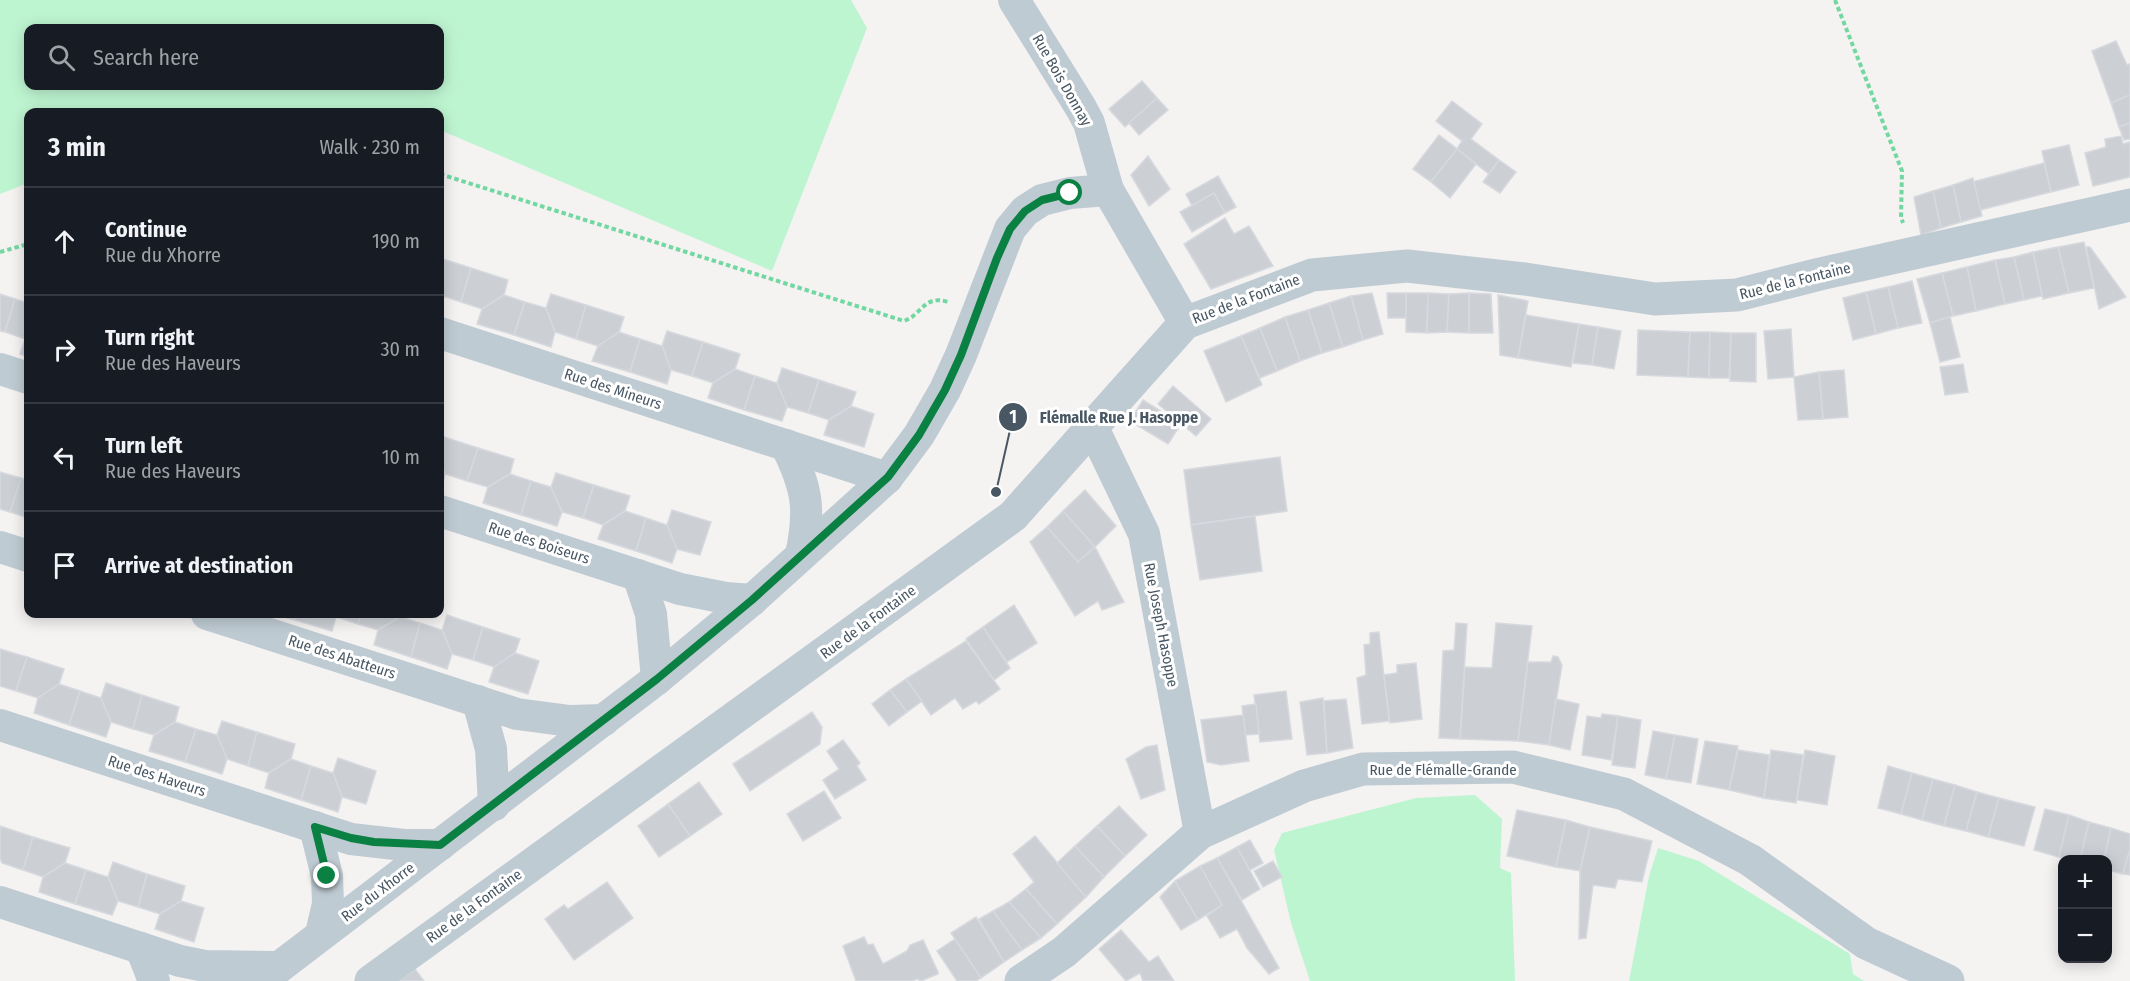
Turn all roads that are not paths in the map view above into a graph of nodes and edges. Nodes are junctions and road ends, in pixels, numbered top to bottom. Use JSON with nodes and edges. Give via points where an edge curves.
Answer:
{"nodes":[{"id":1,"x":1014,"y":0,"type":"edge"},
{"id":2,"x":1108,"y":190,"type":"junction"},
{"id":3,"x":2130,"y":206,"type":"edge"},
{"id":4,"x":1185,"y":323,"type":"junction"},
{"id":5,"x":444,"y":334,"type":"edge"},
{"id":6,"x":0,"y":369,"type":"edge"},
{"id":7,"x":24,"y":377,"type":"edge"},
{"id":8,"x":1092,"y":426,"type":"junction"},
{"id":9,"x":786,"y":445,"type":"junction"},
{"id":10,"x":888,"y":477,"type":"junction"},
{"id":11,"x":444,"y":512,"type":"edge"},
{"id":12,"x":0,"y":547,"type":"edge"},
{"id":13,"x":24,"y":555,"type":"edge"},
{"id":14,"x":801,"y":555,"type":"junction"},
{"id":15,"x":638,"y":575,"type":"junction"},
{"id":16,"x":752,"y":600,"type":"junction"},
{"id":17,"x":219,"y":618,"type":"edge"},
{"id":18,"x":657,"y":679,"type":"junction"},
{"id":19,"x":478,"y":701,"type":"junction"},
{"id":20,"x":604,"y":720,"type":"junction"},
{"id":21,"x":0,"y":725,"type":"edge"},
{"id":22,"x":494,"y":805,"type":"junction"},
{"id":23,"x":315,"y":827,"type":"junction"},
{"id":24,"x":1200,"y":833,"type":"junction"},
{"id":25,"x":440,"y":845,"type":"junction"},
{"id":26,"x":0,"y":902,"type":"edge"},
{"id":27,"x":321,"y":934,"type":"junction"},
{"id":28,"x":141,"y":948,"type":"junction"},
{"id":29,"x":270,"y":974,"type":"edge"},
{"id":30,"x":154,"y":981,"type":"edge"},
{"id":31,"x":371,"y":981,"type":"edge"},
{"id":32,"x":1021,"y":981,"type":"edge"},
{"id":33,"x":1948,"y":981,"type":"edge"}],
"edges":[{"from":1,"to":2,"type":"street","name":"Rue Bois Donnay","via":[[1089,123]]},
{"from":2,"to":4,"type":"street","name":"Rue Bois Donnay"},
{"from":2,"to":10,"type":"street","name":"Rue du Xhorre","via":[[1042,200],[1025,211],[1010,229],[945,390]]},
{"from":3,"to":4,"type":"street","name":"Rue de la Fontaine","via":[[1737,296],[1655,299],[1407,266],[1312,275]]},
{"from":4,"to":8,"type":"street","name":"Rue de la Fontaine"},
{"from":5,"to":9,"type":"street","name":"Rue des Mineurs"},
{"from":6,"to":7,"type":"street"},
{"from":8,"to":24,"type":"street","name":"Rue Joseph Hasoppe","via":[[1144,534]]},
{"from":8,"to":31,"type":"street","name":"Rue de la Fontaine","via":[[1013,516]]},
{"from":9,"to":10,"type":"street","name":"Rue des Mineurs"},
{"from":9,"to":14,"type":"street","via":[[805,489],[806,532]]},
{"from":10,"to":14,"type":"street","name":"Rue du Xhorre"},
{"from":11,"to":15,"type":"street","name":"Rue des Boiseurs"},
{"from":12,"to":13,"type":"street"},
{"from":14,"to":16,"type":"street","name":"Rue du Xhorre"},
{"from":15,"to":16,"type":"street","name":"Rue des Boiseurs","via":[[703,594]]},
{"from":15,"to":18,"type":"street","via":[[651,614]]},
{"from":16,"to":18,"type":"street","name":"Rue du Xhorre"},
{"from":17,"to":19,"type":"street","name":"Rue des Abatteurs"},
{"from":18,"to":20,"type":"street","name":"Rue du Xhorre"},
{"from":19,"to":20,"type":"street","name":"Rue des Abatteurs","via":[[541,718]]},
{"from":19,"to":22,"type":"street","via":[[491,749]]},
{"from":20,"to":22,"type":"street","name":"Rue du Xhorre"},
{"from":21,"to":23,"type":"street","name":"Rue des Haveurs"},
{"from":22,"to":25,"type":"street","name":"Rue du Xhorre"},
{"from":23,"to":25,"type":"street","name":"Rue des Haveurs","via":[[374,842]]},
{"from":23,"to":27,"type":"street","via":[[327,876],[328,904]]},
{"from":24,"to":32,"type":"street","name":"Rue de Flémalle-Grande","via":[[1064,952]]},
{"from":24,"to":33,"type":"street","name":"Rue de Flémalle-Grande","via":[[1304,786],[1363,769],[1513,767],[1624,794],[1750,860],[1866,942]]},
{"from":25,"to":27,"type":"street","name":"Rue du Xhorre"},
{"from":26,"to":28,"type":"street"},
{"from":27,"to":29,"type":"street","name":"Rue du Xhorre"},
{"from":28,"to":29,"type":"street","via":[[204,966]]},
{"from":28,"to":30,"type":"street"}]}
